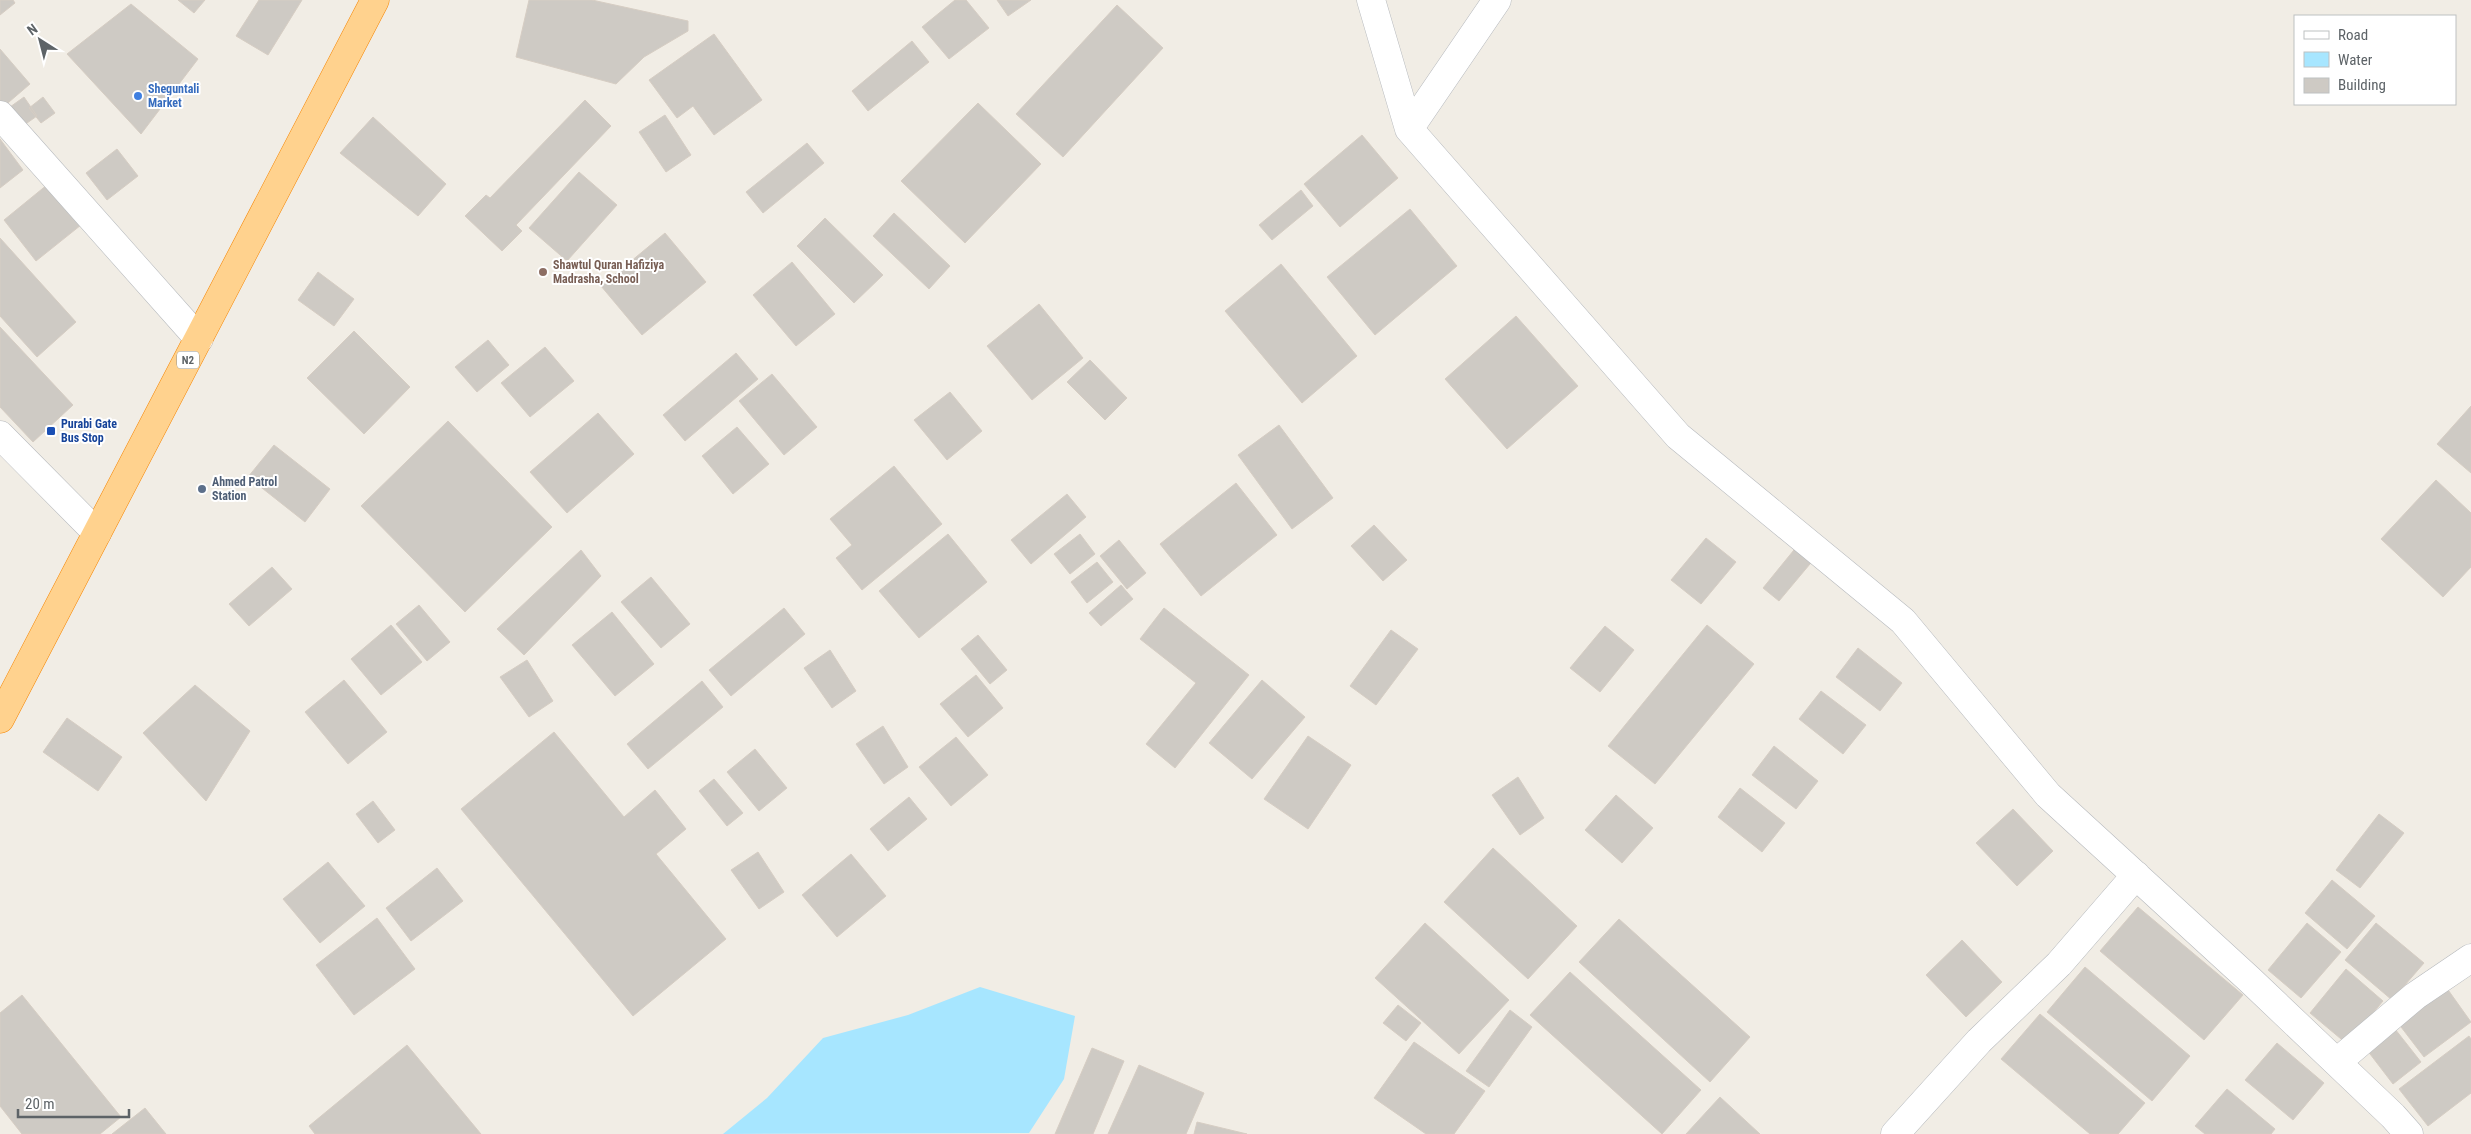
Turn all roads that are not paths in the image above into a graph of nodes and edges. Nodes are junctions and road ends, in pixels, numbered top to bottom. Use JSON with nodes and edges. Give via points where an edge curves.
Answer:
{"nodes":[{"id":1,"x":375,"y":0,"type":"edge"},
{"id":2,"x":1371,"y":0,"type":"edge"},
{"id":3,"x":1497,"y":0,"type":"edge"},
{"id":4,"x":0,"y":115,"type":"edge"},
{"id":5,"x":1409,"y":130,"type":"junction"},
{"id":6,"x":199,"y":339,"type":"junction"},
{"id":7,"x":0,"y":435,"type":"edge"},
{"id":8,"x":97,"y":533,"type":"junction"},
{"id":9,"x":0,"y":719,"type":"edge"},
{"id":10,"x":2136,"y":875,"type":"junction"},
{"id":11,"x":2471,"y":958,"type":"edge"},
{"id":12,"x":2337,"y":1062,"type":"junction"},
{"id":13,"x":1895,"y":1134,"type":"edge"},
{"id":14,"x":2409,"y":1134,"type":"edge"}],
"edges":[{"from":1,"to":6,"type":"highway","number":"N2"},
{"from":2,"to":5,"type":"street"},
{"from":3,"to":5,"type":"street"},
{"from":4,"to":6,"type":"street"},
{"from":5,"to":10,"type":"street","via":[[1678,436],[1903,621],[2048,795]]},
{"from":6,"to":8,"type":"highway","number":"N2"},
{"from":7,"to":8,"type":"street"},
{"from":8,"to":9,"type":"highway","number":"N2"},
{"from":10,"to":12,"type":"street"},
{"from":10,"to":13,"type":"street","via":[[2059,964],[1979,1041]]},
{"from":11,"to":12,"type":"street","via":[[2415,996]]},
{"from":12,"to":14,"type":"street"}]}
